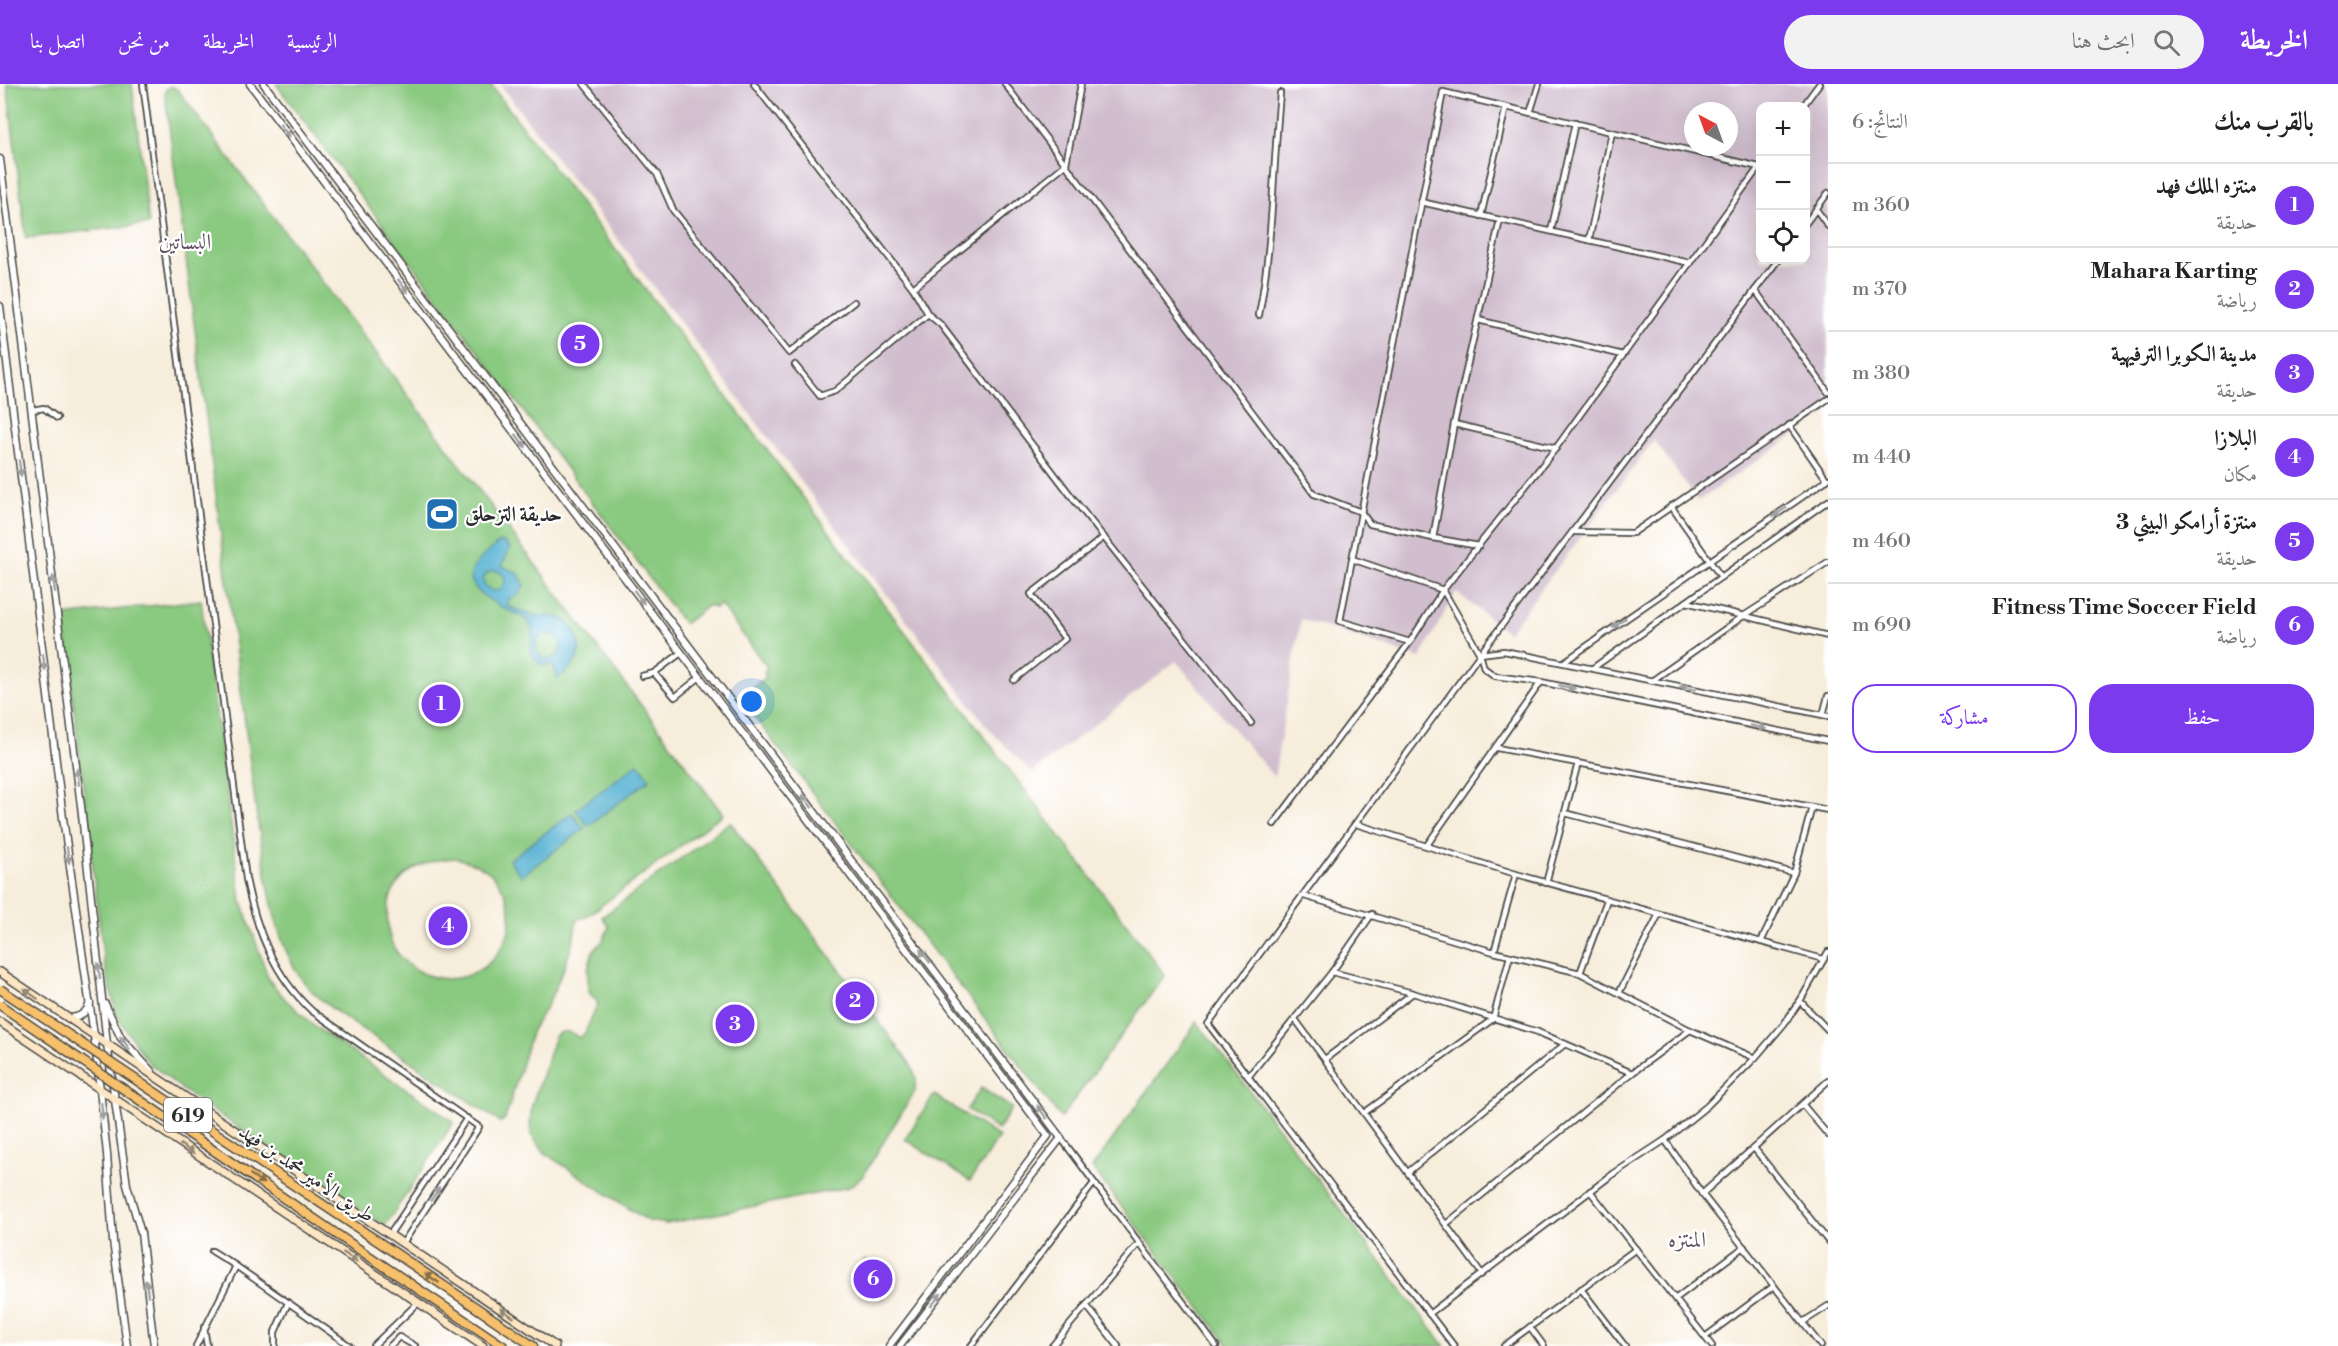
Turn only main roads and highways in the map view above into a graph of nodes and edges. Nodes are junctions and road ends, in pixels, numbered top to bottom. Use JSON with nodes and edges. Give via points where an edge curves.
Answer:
{"nodes":[{"id":1,"x":0,"y":972,"type":"edge"},
{"id":2,"x":0,"y":989,"type":"edge"},
{"id":3,"x":0,"y":1005,"type":"edge"},
{"id":4,"x":0,"y":1022,"type":"edge"},
{"id":5,"x":483,"y":1346,"type":"edge"},
{"id":6,"x":503,"y":1346,"type":"edge"},
{"id":7,"x":533,"y":1346,"type":"edge"},
{"id":8,"x":555,"y":1346,"type":"edge"}],
"edges":[{"from":8,"to":1,"type":"main road","one_way":true},
{"from":7,"to":2,"type":"highway","name":"طريق الأمير محمد بن فهد","number":"619","one_way":true,"bridge":true},
{"from":3,"to":6,"type":"highway","name":"طريق الأمير محمد بن فهد","number":"619","one_way":true,"bridge":true},
{"from":4,"to":5,"type":"main road","one_way":true}]}
